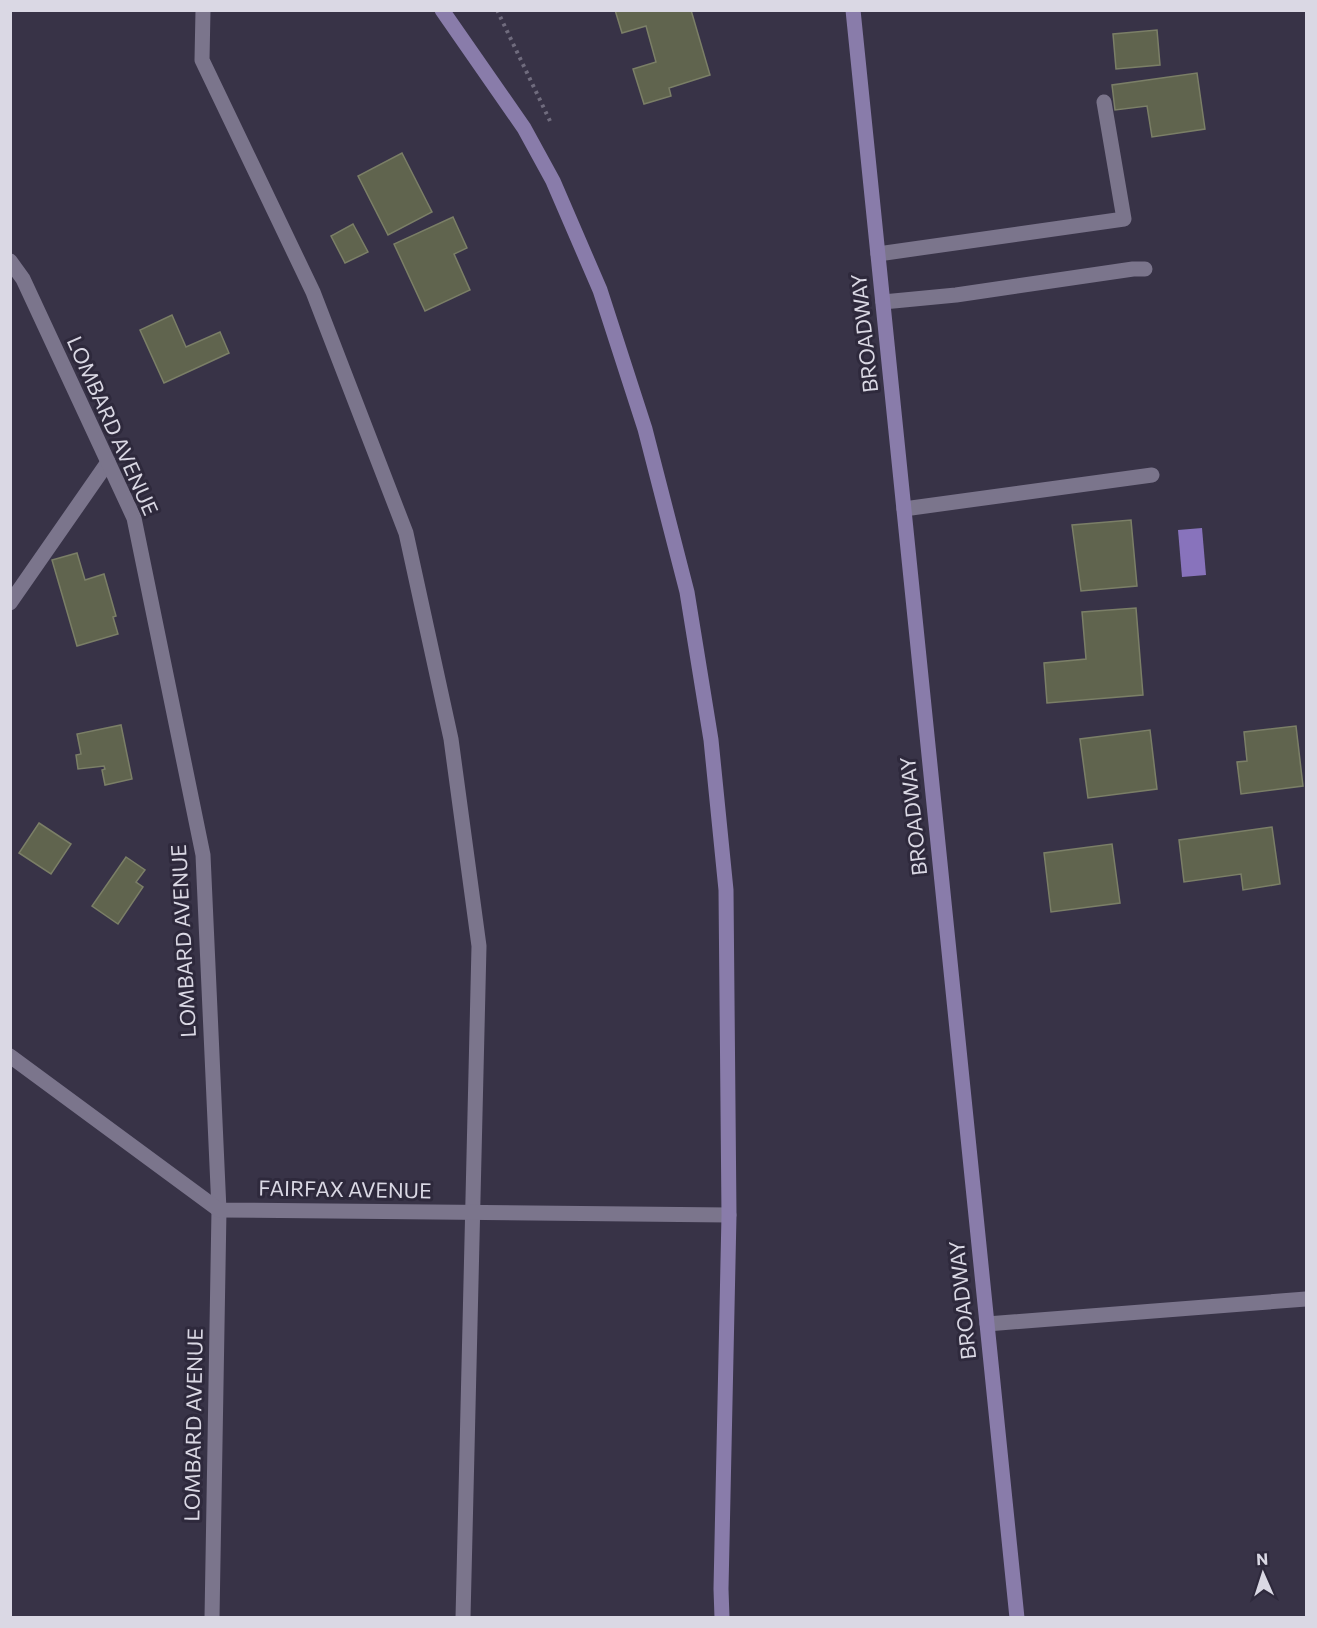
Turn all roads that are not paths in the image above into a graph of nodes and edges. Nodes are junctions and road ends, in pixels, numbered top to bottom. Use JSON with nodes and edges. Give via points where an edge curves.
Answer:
{"nodes":[{"id":1,"x":203,"y":10,"type":"edge"},
{"id":2,"x":442,"y":10,"type":"edge"},
{"id":3,"x":853,"y":10,"type":"edge"},
{"id":4,"x":1104,"y":102,"type":"dead end"},
{"id":5,"x":878,"y":254,"type":"junction"},
{"id":6,"x":10,"y":261,"type":"edge"},
{"id":7,"x":1145,"y":269,"type":"dead end"},
{"id":8,"x":883,"y":302,"type":"junction"},
{"id":9,"x":108,"y":462,"type":"junction"},
{"id":10,"x":1152,"y":475,"type":"dead end"},
{"id":11,"x":904,"y":509,"type":"junction"},
{"id":12,"x":10,"y":603,"type":"edge"},
{"id":13,"x":10,"y":1056,"type":"edge"},
{"id":14,"x":219,"y":1210,"type":"junction"},
{"id":15,"x":472,"y":1212,"type":"junction"},
{"id":16,"x":729,"y":1215,"type":"junction"},
{"id":17,"x":1306,"y":1299,"type":"edge"},
{"id":18,"x":987,"y":1324,"type":"junction"},
{"id":19,"x":212,"y":1617,"type":"edge"},
{"id":20,"x":463,"y":1617,"type":"edge"},
{"id":21,"x":722,"y":1617,"type":"edge"},
{"id":22,"x":1017,"y":1617,"type":"edge"}],
"edges":[{"from":1,"to":15,"type":"street","via":[[202,60],[313,292],[406,533],[451,739],[479,946]]},
{"from":2,"to":16,"type":"street","via":[[524,128],[553,181],[600,290],[645,429],[687,592],[711,741],[726,890]]},
{"from":3,"to":5,"type":"street","name":"BROADWAY"},
{"from":4,"to":5,"type":"street","via":[[1124,219]]},
{"from":5,"to":8,"type":"street","name":"BROADWAY"},
{"from":6,"to":9,"type":"street","name":"LOMBARD AVENUE","via":[[23,279]]},
{"from":7,"to":8,"type":"street"},
{"from":8,"to":11,"type":"street","name":"BROADWAY"},
{"from":9,"to":12,"type":"street"},
{"from":9,"to":14,"type":"street","name":"LOMBARD AVENUE","via":[[134,518],[203,855]]},
{"from":10,"to":11,"type":"street"},
{"from":11,"to":18,"type":"street","name":"BROADWAY"},
{"from":13,"to":14,"type":"street"},
{"from":14,"to":15,"type":"street","name":"FAIRFAX AVENUE"},
{"from":14,"to":19,"type":"street","name":"LOMBARD AVENUE"},
{"from":15,"to":16,"type":"street","name":"FAIRFAX AVENUE"},
{"from":15,"to":20,"type":"street"},
{"from":16,"to":21,"type":"street"},
{"from":17,"to":18,"type":"street"},
{"from":18,"to":22,"type":"street","name":"BROADWAY"}]}
